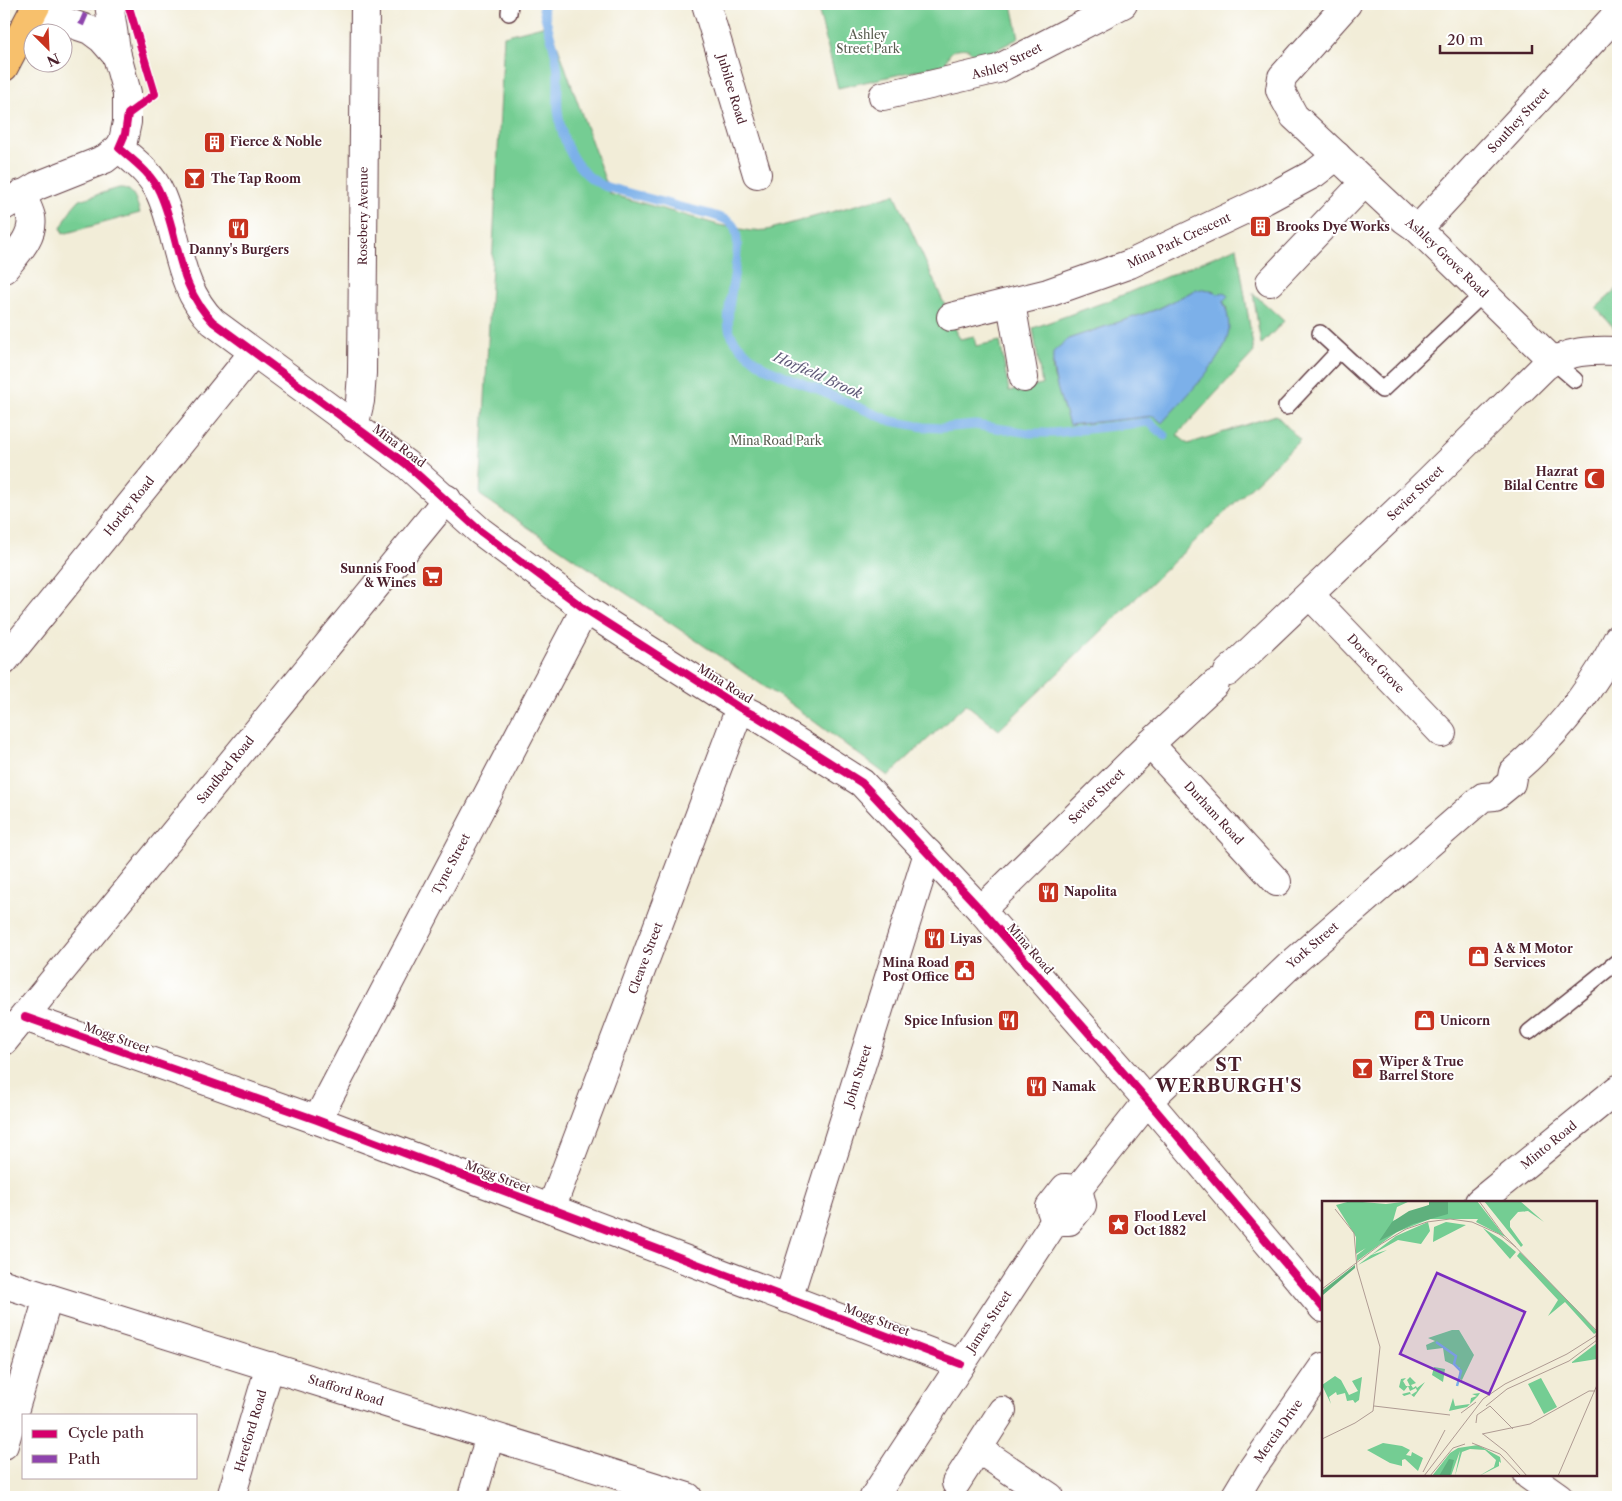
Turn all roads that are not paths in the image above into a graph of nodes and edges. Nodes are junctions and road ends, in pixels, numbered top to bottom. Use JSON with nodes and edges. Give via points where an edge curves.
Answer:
{"nodes":[{"id":1,"x":108,"y":4,"type":"edge"},
{"id":2,"x":365,"y":4,"type":"edge"},
{"id":3,"x":706,"y":4,"type":"edge"},
{"id":4,"x":1123,"y":4,"type":"edge"},
{"id":5,"x":1347,"y":4,"type":"edge"},
{"id":6,"x":35,"y":7,"type":"edge"},
{"id":7,"x":1618,"y":13,"type":"edge"},
{"id":8,"x":117,"y":56,"type":"junction"},
{"id":9,"x":4,"y":67,"type":"edge"},
{"id":10,"x":883,"y":96,"type":"dead end"},
{"id":11,"x":119,"y":148,"type":"junction"},
{"id":12,"x":1337,"y":156,"type":"junction"},
{"id":13,"x":757,"y":174,"type":"dead end"},
{"id":14,"x":1365,"y":182,"type":"junction"},
{"id":15,"x":13,"y":200,"type":"edge"},
{"id":16,"x":1418,"y":229,"type":"junction"},
{"id":17,"x":4,"y":269,"type":"edge"},
{"id":18,"x":1270,"y":282,"type":"dead end"},
{"id":19,"x":1484,"y":293,"type":"junction"},
{"id":20,"x":1011,"y":303,"type":"junction"},
{"id":21,"x":951,"y":317,"type":"dead end"},
{"id":22,"x":1320,"y":333,"type":"dead end"},
{"id":23,"x":1339,"y":351,"type":"junction"},
{"id":24,"x":1618,"y":351,"type":"edge"},
{"id":25,"x":253,"y":352,"type":"junction"},
{"id":26,"x":1554,"y":361,"type":"junction"},
{"id":27,"x":1024,"y":378,"type":"dead end"},
{"id":28,"x":1576,"y":380,"type":"dead end"},
{"id":29,"x":1286,"y":408,"type":"dead end"},
{"id":30,"x":354,"y":427,"type":"junction"},
{"id":31,"x":447,"y":499,"type":"junction"},
{"id":32,"x":1310,"y":595,"type":"junction"},
{"id":33,"x":586,"y":609,"type":"junction"},
{"id":34,"x":1618,"y":638,"type":"edge"},
{"id":35,"x":4,"y":661,"type":"edge"},
{"id":36,"x":740,"y":708,"type":"junction"},
{"id":37,"x":1442,"y":733,"type":"dead end"},
{"id":38,"x":1150,"y":744,"type":"junction"},
{"id":39,"x":928,"y":853,"type":"junction"},
{"id":40,"x":1277,"y":882,"type":"dead end"},
{"id":41,"x":981,"y":910,"type":"junction"},
{"id":42,"x":1618,"y":961,"type":"edge"},
{"id":43,"x":25,"y":1017,"type":"junction"},
{"id":44,"x":1529,"y":1032,"type":"dead end"},
{"id":45,"x":4,"y":1041,"type":"edge"},
{"id":46,"x":1618,"y":1089,"type":"edge"},
{"id":47,"x":1148,"y":1101,"type":"junction"},
{"id":48,"x":317,"y":1120,"type":"junction"},
{"id":49,"x":1480,"y":1201,"type":"edge"},
{"id":50,"x":551,"y":1209,"type":"junction"},
{"id":51,"x":4,"y":1284,"type":"edge"},
{"id":52,"x":48,"y":1298,"type":"junction"},
{"id":53,"x":788,"y":1299,"type":"junction"},
{"id":54,"x":1322,"y":1307,"type":"edge"},
{"id":55,"x":961,"y":1364,"type":"junction"},
{"id":56,"x":270,"y":1366,"type":"junction"},
{"id":57,"x":1322,"y":1367,"type":"edge"},
{"id":58,"x":1002,"y":1411,"type":"dead end"},
{"id":59,"x":490,"y":1436,"type":"junction"},
{"id":60,"x":4,"y":1445,"type":"edge"},
{"id":61,"x":978,"y":1449,"type":"junction"},
{"id":62,"x":1529,"y":1476,"type":"edge"},
{"id":63,"x":956,"y":1483,"type":"dead end"},
{"id":64,"x":231,"y":1497,"type":"edge"},
{"id":65,"x":472,"y":1497,"type":"edge"},
{"id":66,"x":688,"y":1497,"type":"edge"},
{"id":67,"x":874,"y":1497,"type":"edge"},
{"id":68,"x":1050,"y":1497,"type":"edge"},
{"id":69,"x":1235,"y":1497,"type":"edge"},
{"id":70,"x":1559,"y":1497,"type":"edge"}],
"edges":[{"from":1,"to":8,"type":"street"},
{"from":2,"to":30,"type":"street","name":"Rosebery Avenue","via":[[362,373]]},
{"from":3,"to":13,"type":"street","name":"Jubilee Road"},
{"from":4,"to":10,"type":"street","name":"Ashley Street","via":[[998,69]]},
{"from":5,"to":12,"type":"street","name":"Ashley Grove Road","via":[[1286,70],[1280,90],[1294,116]]},
{"from":6,"to":8,"type":"street","via":[[90,30]]},
{"from":6,"to":9,"type":"highway"},
{"from":7,"to":16,"type":"street","name":"Southey Street"},
{"from":8,"to":11,"type":"street","via":[[127,93],[128,114]]},
{"from":11,"to":15,"type":"street","via":[[104,159],[45,182]]},
{"from":11,"to":25,"type":"street","name":"Mina Road","via":[[144,170],[160,192],[186,282],[200,307],[213,322]]},
{"from":12,"to":14,"type":"street","name":"Ashley Grove Road"},
{"from":12,"to":20,"type":"street","name":"Mina Park Crescent","via":[[1296,184],[1171,246],[1087,280]]},
{"from":14,"to":16,"type":"street","name":"Ashley Grove Road"},
{"from":14,"to":18,"type":"street"},
{"from":15,"to":17,"type":"street","via":[[30,214],[30,230]]},
{"from":16,"to":19,"type":"street","name":"Ashley Grove Road"},
{"from":19,"to":23,"type":"lane","via":[[1382,390]]},
{"from":19,"to":26,"type":"street","name":"Ashley Grove Road"},
{"from":20,"to":21,"type":"street","name":"Mina Park Crescent"},
{"from":20,"to":27,"type":"street"},
{"from":22,"to":23,"type":"lane"},
{"from":23,"to":29,"type":"lane"},
{"from":24,"to":26,"type":"street","name":"Sevier Street","via":[[1576,352]]},
{"from":25,"to":30,"type":"street","name":"Mina Road"},
{"from":25,"to":35,"type":"street","name":"Horley Road"},
{"from":26,"to":28,"type":"lane"},
{"from":26,"to":32,"type":"street","name":"Sevier Street","via":[[1544,366]]},
{"from":30,"to":31,"type":"street","name":"Mina Road","via":[[406,464]]},
{"from":31,"to":33,"type":"street","name":"Mina Road","via":[[480,531]]},
{"from":31,"to":43,"type":"street","name":"Sandbed Road"},
{"from":32,"to":37,"type":"street","name":"Dorset Grove"},
{"from":32,"to":38,"type":"street","name":"Sevier Street"},
{"from":33,"to":36,"type":"street","name":"Mina Road"},
{"from":33,"to":48,"type":"street","name":"Tyne Street"},
{"from":34,"to":47,"type":"street","name":"York Street","via":[[1582,700],[1548,740],[1513,772],[1503,770],[1485,785],[1484,797],[1288,967]]},
{"from":36,"to":39,"type":"street","name":"Mina Road","via":[[862,783]]},
{"from":36,"to":50,"type":"street","name":"Cleave Street"},
{"from":38,"to":40,"type":"street","name":"Durham Road"},
{"from":38,"to":41,"type":"street","name":"Sevier Street"},
{"from":39,"to":41,"type":"street","name":"Mina Road"},
{"from":39,"to":53,"type":"street","name":"John Street"},
{"from":41,"to":47,"type":"street","name":"Mina Road"},
{"from":42,"to":44,"type":"lane"},
{"from":43,"to":45,"type":"street","name":"Sandbed Road"},
{"from":43,"to":48,"type":"street","name":"Mogg Street"},
{"from":46,"to":49,"type":"street","name":"Minto Road"},
{"from":47,"to":54,"type":"street","name":"Mina Road"},
{"from":47,"to":55,"type":"street","name":"James Street","via":[[1078,1190],[1082,1204],[1079,1209],[1069,1221],[1055,1221]]},
{"from":48,"to":50,"type":"street","name":"Mogg Street"},
{"from":50,"to":53,"type":"street","name":"Mogg Street"},
{"from":51,"to":52,"type":"street","name":"Stafford Road"},
{"from":52,"to":56,"type":"street","name":"Stafford Road"},
{"from":52,"to":60,"type":"street"},
{"from":53,"to":55,"type":"street","name":"Mogg Street"},
{"from":55,"to":67,"type":"street","name":"James Street"},
{"from":56,"to":59,"type":"street","name":"Stafford Road"},
{"from":56,"to":64,"type":"street","name":"Hereford Road"},
{"from":57,"to":69,"type":"street","name":"Mercia Drive"},
{"from":58,"to":61,"type":"street"},
{"from":59,"to":65,"type":"street"},
{"from":59,"to":66,"type":"street","name":"Stafford Road"},
{"from":61,"to":63,"type":"street"},
{"from":61,"to":68,"type":"street"},
{"from":62,"to":70,"type":"street"}]}
